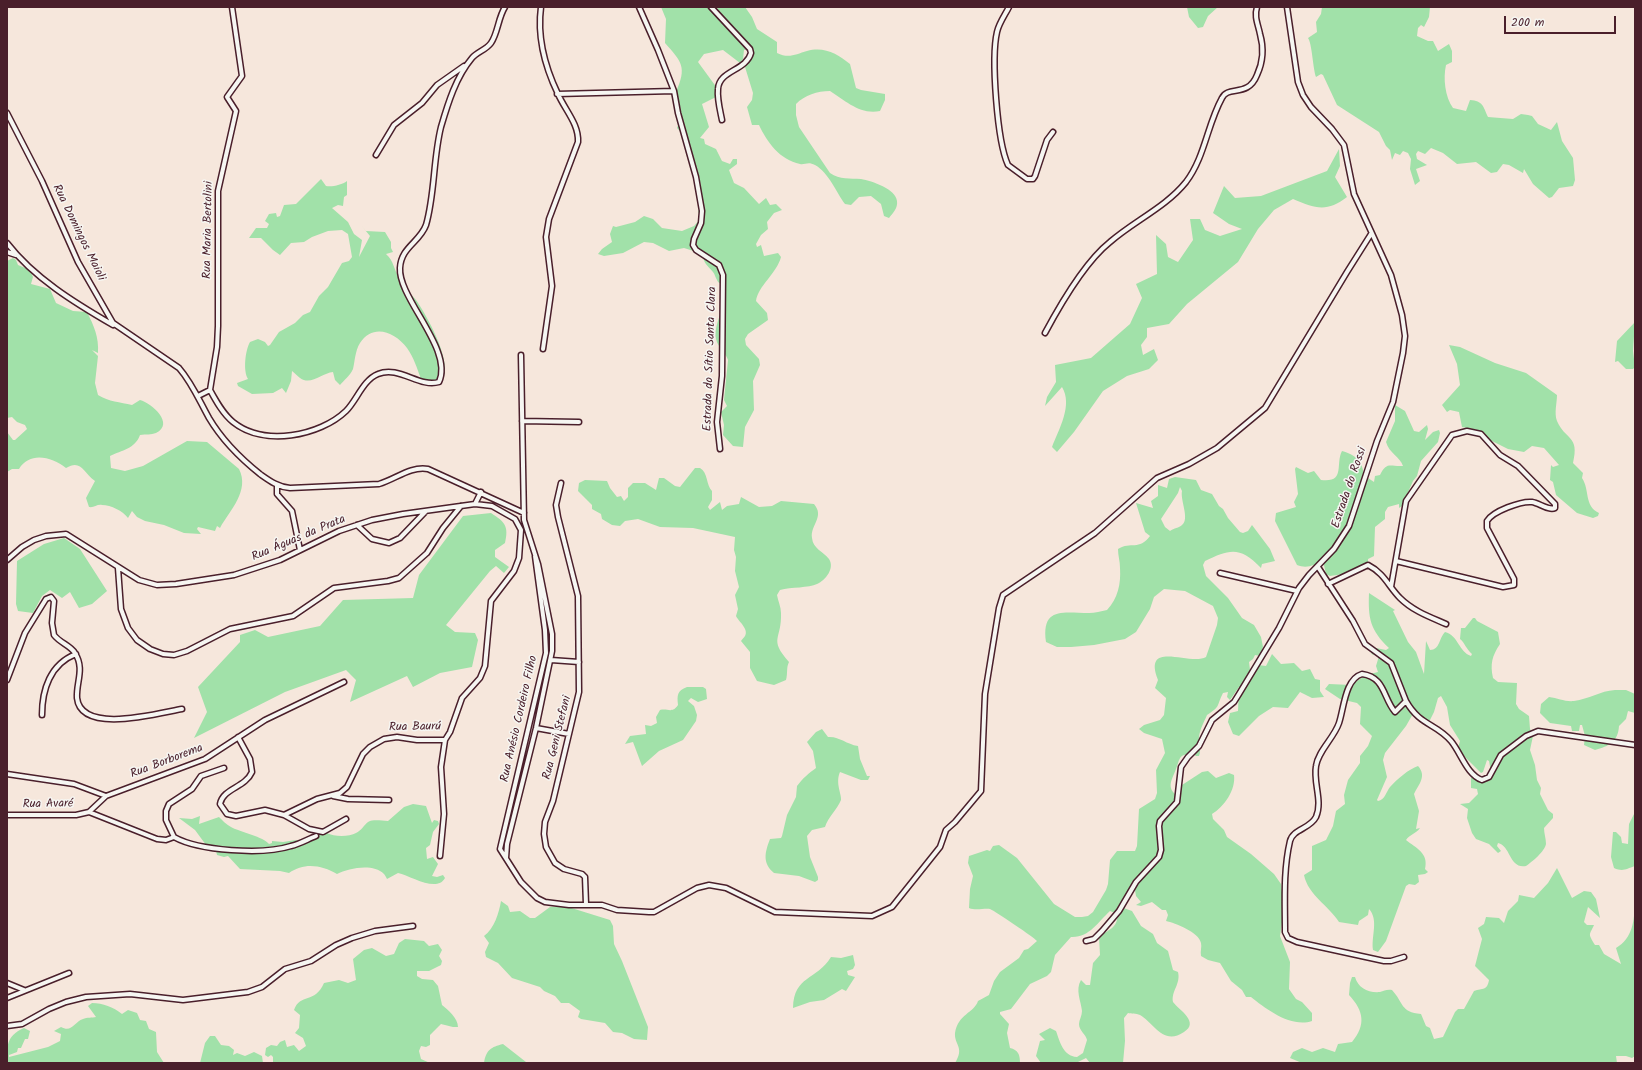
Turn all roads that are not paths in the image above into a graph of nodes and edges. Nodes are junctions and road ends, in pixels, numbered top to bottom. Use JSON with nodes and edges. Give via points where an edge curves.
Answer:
{"nodes":[{"id":1,"x":232,"y":7,"type":"edge"},
{"id":2,"x":504,"y":7,"type":"edge"},
{"id":3,"x":541,"y":7,"type":"edge"},
{"id":4,"x":639,"y":7,"type":"edge"},
{"id":5,"x":712,"y":7,"type":"edge"},
{"id":6,"x":1009,"y":7,"type":"edge"},
{"id":7,"x":1257,"y":7,"type":"edge"},
{"id":8,"x":1287,"y":7,"type":"edge"},
{"id":9,"x":468,"y":63,"type":"junction"},
{"id":10,"x":674,"y":91,"type":"junction"},
{"id":11,"x":557,"y":94,"type":"junction"},
{"id":12,"x":7,"y":113,"type":"edge"},
{"id":13,"x":722,"y":120,"type":"dead end"},
{"id":14,"x":1053,"y":132,"type":"dead end"},
{"id":15,"x":376,"y":155,"type":"dead end"},
{"id":16,"x":1371,"y":234,"type":"junction"},
{"id":17,"x":7,"y":243,"type":"edge"},
{"id":18,"x":7,"y":252,"type":"edge"},
{"id":19,"x":17,"y":255,"type":"junction"},
{"id":20,"x":117,"y":327,"type":"junction"},
{"id":21,"x":1045,"y":333,"type":"dead end"},
{"id":22,"x":542,"y":349,"type":"dead end"},
{"id":23,"x":521,"y":356,"type":"dead end"},
{"id":24,"x":210,"y":390,"type":"junction"},
{"id":25,"x":198,"y":396,"type":"junction"},
{"id":26,"x":522,"y":422,"type":"junction"},
{"id":27,"x":579,"y":422,"type":"dead end"},
{"id":28,"x":720,"y":449,"type":"dead end"},
{"id":29,"x":560,"y":483,"type":"dead end"},
{"id":30,"x":276,"y":485,"type":"junction"},
{"id":31,"x":481,"y":492,"type":"junction"},
{"id":32,"x":475,"y":504,"type":"junction"},
{"id":33,"x":461,"y":506,"type":"junction"},
{"id":34,"x":427,"y":511,"type":"junction"},
{"id":35,"x":524,"y":513,"type":"junction"},
{"id":36,"x":524,"y":520,"type":"junction"},
{"id":37,"x":519,"y":524,"type":"junction"},
{"id":38,"x":357,"y":525,"type":"junction"},
{"id":39,"x":520,"y":541,"type":"junction"},
{"id":40,"x":530,"y":542,"type":"junction"},
{"id":41,"x":300,"y":550,"type":"junction"},
{"id":42,"x":534,"y":556,"type":"junction"},
{"id":43,"x":7,"y":560,"type":"edge"},
{"id":44,"x":1396,"y":561,"type":"junction"},
{"id":45,"x":1318,"y":567,"type":"junction"},
{"id":46,"x":118,"y":568,"type":"junction"},
{"id":47,"x":1220,"y":573,"type":"dead end"},
{"id":48,"x":1328,"y":584,"type":"junction"},
{"id":49,"x":1391,"y":587,"type":"junction"},
{"id":50,"x":1297,"y":591,"type":"junction"},
{"id":51,"x":1446,"y":624,"type":"dead end"},
{"id":52,"x":76,"y":654,"type":"junction"},
{"id":53,"x":551,"y":660,"type":"junction"},
{"id":54,"x":579,"y":662,"type":"junction"},
{"id":55,"x":7,"y":680,"type":"edge"},
{"id":56,"x":344,"y":682,"type":"dead end"},
{"id":57,"x":536,"y":695,"type":"junction"},
{"id":58,"x":543,"y":696,"type":"junction"},
{"id":59,"x":1406,"y":700,"type":"junction"},
{"id":60,"x":182,"y":709,"type":"dead end"},
{"id":61,"x":42,"y":715,"type":"dead end"},
{"id":62,"x":536,"y":728,"type":"junction"},
{"id":63,"x":569,"y":734,"type":"junction"},
{"id":64,"x":238,"y":737,"type":"junction"},
{"id":65,"x":444,"y":740,"type":"junction"},
{"id":66,"x":1635,"y":745,"type":"edge"},
{"id":67,"x":224,"y":768,"type":"dead end"},
{"id":68,"x":7,"y":774,"type":"edge"},
{"id":69,"x":106,"y":796,"type":"junction"},
{"id":70,"x":333,"y":796,"type":"junction"},
{"id":71,"x":389,"y":800,"type":"dead end"},
{"id":72,"x":96,"y":806,"type":"junction"},
{"id":73,"x":89,"y":812,"type":"junction"},
{"id":74,"x":7,"y":815,"type":"edge"},
{"id":75,"x":99,"y":815,"type":"junction"},
{"id":76,"x":284,"y":815,"type":"junction"},
{"id":77,"x":346,"y":819,"type":"dead end"},
{"id":78,"x":316,"y":836,"type":"dead end"},
{"id":79,"x":174,"y":837,"type":"junction"},
{"id":80,"x":500,"y":848,"type":"junction"},
{"id":81,"x":506,"y":848,"type":"junction"},
{"id":82,"x":440,"y":856,"type":"dead end"},
{"id":83,"x":506,"y":859,"type":"junction"},
{"id":84,"x":586,"y":904,"type":"junction"},
{"id":85,"x":413,"y":926,"type":"dead end"},
{"id":86,"x":1086,"y":941,"type":"dead end"},
{"id":87,"x":1404,"y":957,"type":"dead end"},
{"id":88,"x":69,"y":973,"type":"dead end"},
{"id":89,"x":7,"y":983,"type":"edge"},
{"id":90,"x":24,"y":991,"type":"junction"},
{"id":91,"x":7,"y":998,"type":"edge"},
{"id":92,"x":7,"y":1026,"type":"edge"}],
"edges":[{"from":1,"to":24,"type":"street","name":"Rua Maria Bertolini","via":[[242,76],[228,97],[236,111],[218,191],[218,326]]},
{"from":2,"to":9,"type":"street","via":[[490,45]]},
{"from":3,"to":11,"type":"street","via":[[540,45]]},
{"from":4,"to":10,"type":"street","name":"Estrada do Sítio Santa Clara"},
{"from":5,"to":13,"type":"street","via":[[751,53],[745,64],[720,82],[718,89]]},
{"from":6,"to":14,"type":"street","via":[[997,30],[994,48],[1000,129],[1008,165],[1027,179],[1032,179],[1047,140]]},
{"from":7,"to":21,"type":"street","via":[[1256,18],[1263,50],[1261,65],[1254,82],[1246,89],[1230,92],[1222,97],[1202,154],[1186,181],[1165,202],[1101,250],[1060,306]]},
{"from":8,"to":16,"type":"street","name":"Estrada do Rossi","via":[[1298,82],[1311,107],[1344,145],[1354,194]]},
{"from":9,"to":15,"type":"street","via":[[437,85],[422,103],[394,125]]},
{"from":9,"to":24,"type":"street","via":[[461,72],[441,128],[425,226],[402,257],[400,269],[401,280],[429,332],[441,363],[442,376],[439,382],[432,384],[391,371],[377,374],[369,380],[348,410],[336,419],[312,431],[293,436],[255,433],[234,423],[219,406]]},
{"from":10,"to":11,"type":"street"},
{"from":10,"to":28,"type":"street","name":"Estrada do Sítio Santa Clara","via":[[702,211],[701,223],[693,245],[696,250],[719,265],[723,275],[722,376],[717,422]]},
{"from":11,"to":22,"type":"street","via":[[578,133],[578,142],[549,219],[546,237],[552,286]]},
{"from":12,"to":20,"type":"street","name":"Rua Domingos Maioli","via":[[42,181],[78,262]]},
{"from":16,"to":45,"type":"street","name":"Estrada do Rossi","via":[[1391,275],[1402,315],[1405,336],[1403,354],[1393,402],[1377,441],[1349,526],[1342,539]]},
{"from":16,"to":84,"type":"street","via":[[1265,408],[1217,448],[1158,478],[1095,533],[1003,595],[985,694],[981,791],[946,830],[940,847],[904,894],[888,910],[872,916],[775,912],[726,888],[710,886],[697,888],[654,912],[617,910],[608,906]]},
{"from":17,"to":19,"type":"street"},
{"from":18,"to":19,"type":"street"},
{"from":19,"to":20,"type":"street","via":[[38,276]]},
{"from":20,"to":25,"type":"street","name":"Rua Domingos Maioli","via":[[179,368]]},
{"from":23,"to":26,"type":"street","name":"Rua Anésio Cordeiro Filho"},
{"from":24,"to":25,"type":"street"},
{"from":25,"to":30,"type":"street","name":"Rua Domingos Maioli","via":[[209,418],[234,452]]},
{"from":26,"to":27,"type":"street"},
{"from":26,"to":35,"type":"street","name":"Rua Anésio Cordeiro Filho"},
{"from":29,"to":54,"type":"street","name":"Rua Geni Stefani","via":[[556,505],[578,596]]},
{"from":30,"to":31,"type":"street","via":[[290,488],[379,484],[411,469],[420,468]]},
{"from":30,"to":41,"type":"street","via":[[277,494],[292,511]]},
{"from":31,"to":32,"type":"street"},
{"from":31,"to":35,"type":"street"},
{"from":32,"to":33,"type":"street","name":"Rua Águas da Prata"},
{"from":32,"to":37,"type":"street","name":"Rua Águas da Prata","via":[[492,506]]},
{"from":33,"to":34,"type":"street","name":"Rua Águas da Prata"},
{"from":33,"to":46,"type":"street","via":[[427,553],[399,578],[334,588],[293,616],[230,629],[187,651],[174,654],[157,652],[146,647],[128,628],[121,609]]},
{"from":34,"to":38,"type":"street","name":"Rua Águas da Prata"},
{"from":34,"to":38,"type":"street","name":"Rua Águas da Prata","via":[[400,538],[388,543],[372,539]]},
{"from":35,"to":36,"type":"street","name":"Rua Anésio Cordeiro Filho"},
{"from":36,"to":37,"type":"street"},
{"from":36,"to":40,"type":"street","name":"Rua Anésio Cordeiro Filho"},
{"from":37,"to":39,"type":"street","name":"Rua Baurú"},
{"from":38,"to":41,"type":"street","name":"Rua Águas da Prata"},
{"from":39,"to":40,"type":"street"},
{"from":39,"to":65,"type":"street","name":"Rua Baurú","via":[[514,571],[491,602],[482,673],[462,698],[450,732]]},
{"from":40,"to":42,"type":"street","name":"Rua Anésio Cordeiro Filho"},
{"from":41,"to":46,"type":"street","name":"Rua Águas da Prata","via":[[280,560],[234,575],[176,584],[157,585],[139,580]]},
{"from":42,"to":53,"type":"street","name":"Rua Anésio Cordeiro Filho","via":[[538,564],[552,634]]},
{"from":42,"to":57,"type":"street","name":"Rua Anésio Cordeiro Filho","via":[[546,647]]},
{"from":43,"to":46,"type":"street","name":"Rua Águas da Prata","via":[[34,540],[66,534]]},
{"from":44,"to":44,"type":"street","via":[[1510,587],[1514,585],[1514,579],[1487,528],[1487,521],[1496,512],[1526,502],[1551,509],[1555,508],[1555,504],[1552,498],[1518,466],[1500,455],[1481,434],[1467,431],[1452,435],[1406,501]]},
{"from":44,"to":49,"type":"street"},
{"from":45,"to":48,"type":"street"},
{"from":45,"to":50,"type":"street","name":"Estrada do Rossi","via":[[1309,574]]},
{"from":47,"to":50,"type":"street"},
{"from":48,"to":49,"type":"street","via":[[1368,565],[1385,577]]},
{"from":48,"to":59,"type":"street","via":[[1365,644],[1390,663]]},
{"from":49,"to":51,"type":"street","via":[[1408,605]]},
{"from":50,"to":86,"type":"street","name":"Estrada do Rossi","via":[[1275,635],[1234,702],[1212,720],[1199,746],[1181,767],[1177,802],[1160,821],[1159,857],[1136,882],[1119,911],[1102,932],[1094,939]]},
{"from":52,"to":55,"type":"street","via":[[54,635],[54,601],[47,598],[25,633]]},
{"from":52,"to":60,"type":"street","via":[[80,677],[77,698],[86,713],[101,718],[126,719]]},
{"from":52,"to":61,"type":"street","via":[[63,660],[53,672],[45,688]]},
{"from":53,"to":54,"type":"street"},
{"from":53,"to":58,"type":"street","name":"Rua Anésio Cordeiro Filho"},
{"from":54,"to":63,"type":"street","name":"Rua Geni Stefani","via":[[579,698]]},
{"from":56,"to":64,"type":"street","name":"Rua Borborema","via":[[278,712]]},
{"from":57,"to":58,"type":"street"},
{"from":57,"to":80,"type":"street","name":"Rua Anésio Cordeiro Filho"},
{"from":58,"to":62,"type":"street","name":"Rua Anésio Cordeiro Filho"},
{"from":59,"to":66,"type":"street","via":[[1416,716],[1450,740],[1472,772],[1482,780],[1489,777],[1501,756],[1526,736],[1538,731]]},
{"from":59,"to":87,"type":"street","via":[[1395,712],[1378,680],[1362,674],[1352,681],[1338,725],[1316,762],[1319,804],[1317,814],[1312,823],[1295,833],[1290,840],[1286,869],[1285,932],[1288,938],[1297,942],[1370,958],[1388,961]]},
{"from":62,"to":63,"type":"street"},
{"from":62,"to":81,"type":"street","name":"Rua Anésio Cordeiro Filho"},
{"from":63,"to":84,"type":"street","name":"Rua Geni Stefani","via":[[544,834],[546,846],[555,863],[585,876]]},
{"from":64,"to":69,"type":"street","name":"Rua Borborema","via":[[205,759]]},
{"from":64,"to":76,"type":"street","via":[[250,759],[252,772],[243,784],[222,797],[220,804],[223,810],[231,816],[261,810]]},
{"from":65,"to":70,"type":"street","name":"Rua Baurú","via":[[391,737],[378,742],[363,754],[344,791]]},
{"from":65,"to":82,"type":"street","via":[[441,767],[444,814]]},
{"from":67,"to":79,"type":"street","via":[[202,776],[192,789],[169,804],[166,820]]},
{"from":68,"to":69,"type":"street","via":[[74,784]]},
{"from":69,"to":72,"type":"street","name":"Rua Avaré"},
{"from":70,"to":71,"type":"street"},
{"from":70,"to":76,"type":"street","name":"Rua Baurú","via":[[317,799]]},
{"from":72,"to":73,"type":"street","name":"Rua Avaré"},
{"from":72,"to":75,"type":"street"},
{"from":73,"to":74,"type":"street","name":"Rua Avaré","via":[[63,816]]},
{"from":73,"to":75,"type":"street"},
{"from":75,"to":79,"type":"street","via":[[157,839],[166,840]]},
{"from":76,"to":77,"type":"street","via":[[308,829],[324,832]]},
{"from":78,"to":79,"type":"street","via":[[291,846],[259,850],[193,846]]},
{"from":80,"to":81,"type":"street"},
{"from":80,"to":83,"type":"street"},
{"from":81,"to":83,"type":"street","name":"Rua Anésio Cordeiro Filho"},
{"from":83,"to":84,"type":"street","via":[[521,882],[537,898],[552,904]]},
{"from":85,"to":92,"type":"street","via":[[352,938],[311,961],[285,969],[262,987],[248,992],[183,1000],[130,994],[86,997],[49,1009],[22,1024]]},
{"from":88,"to":90,"type":"street"},
{"from":89,"to":90,"type":"street"},
{"from":90,"to":91,"type":"street"}]}
